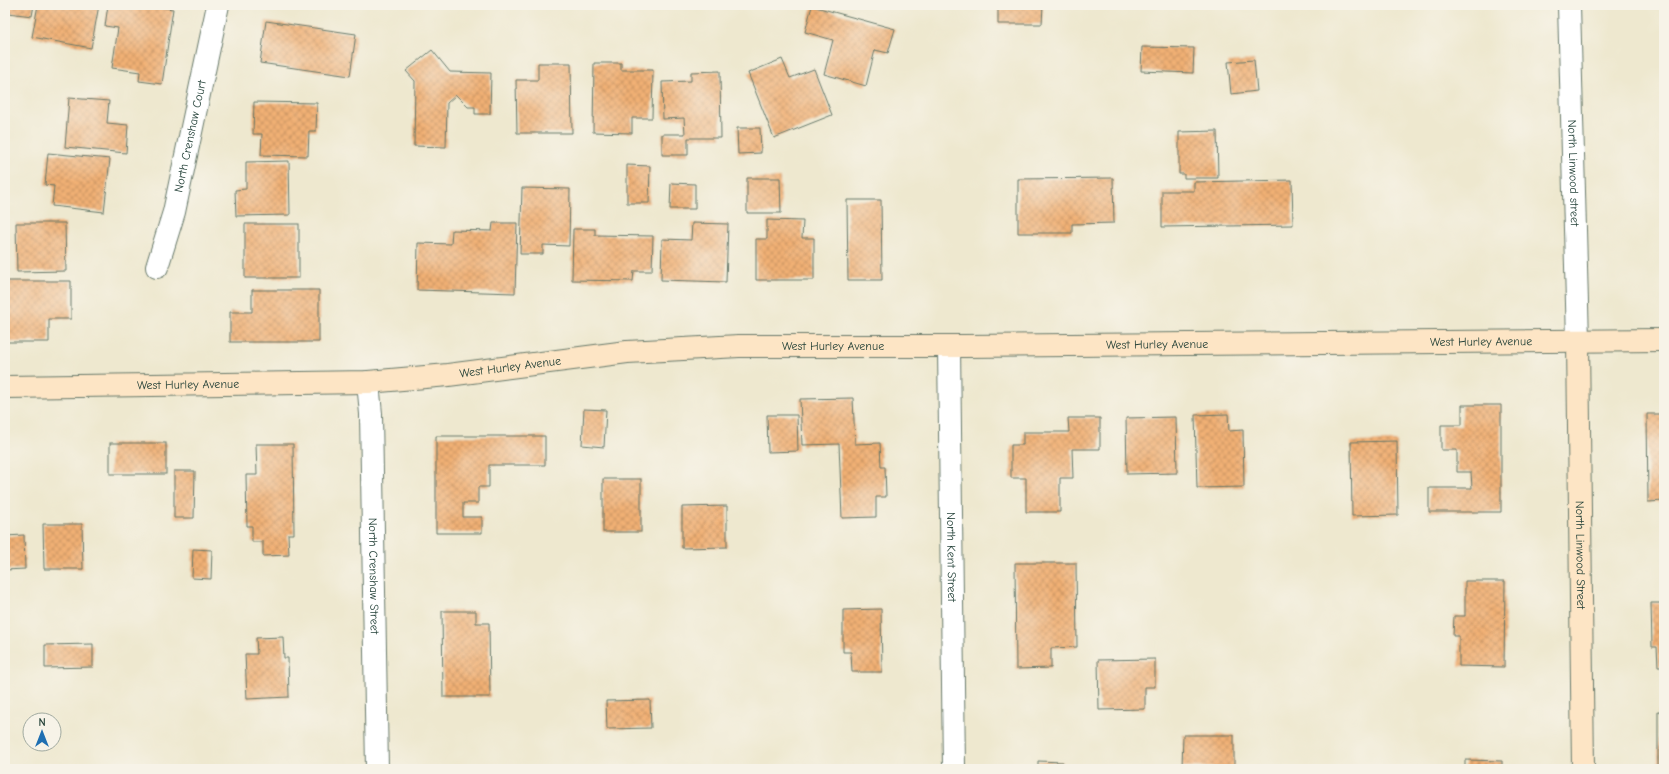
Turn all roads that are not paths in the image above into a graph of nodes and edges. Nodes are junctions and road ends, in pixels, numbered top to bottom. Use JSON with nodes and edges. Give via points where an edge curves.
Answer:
{"nodes":[{"id":1,"x":218,"y":5,"type":"edge"},
{"id":2,"x":1569,"y":5,"type":"edge"},
{"id":3,"x":157,"y":267,"type":"dead end"},
{"id":4,"x":1664,"y":340,"type":"edge"},
{"id":5,"x":1578,"y":341,"type":"junction"},
{"id":6,"x":950,"y":346,"type":"junction"},
{"id":7,"x":368,"y":382,"type":"junction"},
{"id":8,"x":5,"y":387,"type":"edge"},
{"id":9,"x":377,"y":769,"type":"edge"},
{"id":10,"x":954,"y":769,"type":"edge"},
{"id":11,"x":1584,"y":769,"type":"edge"}],
"edges":[{"from":1,"to":3,"type":"street","name":"North Crenshaw Court","via":[[174,212]]},
{"from":2,"to":5,"type":"street","name":"North Linwood street"},
{"from":4,"to":5,"type":"street","name":"West Hurley Avenue"},
{"from":5,"to":6,"type":"street","name":"West Hurley Avenue"},
{"from":5,"to":11,"type":"street","name":"North Linwood Street"},
{"from":6,"to":7,"type":"street","name":"West Hurley Avenue","via":[[739,346],[627,352],[448,375]]},
{"from":6,"to":10,"type":"street","name":"North Kent Street"},
{"from":7,"to":8,"type":"street","name":"West Hurley Avenue"},
{"from":7,"to":9,"type":"street","name":"North Crenshaw Street","via":[[371,414]]}]}
